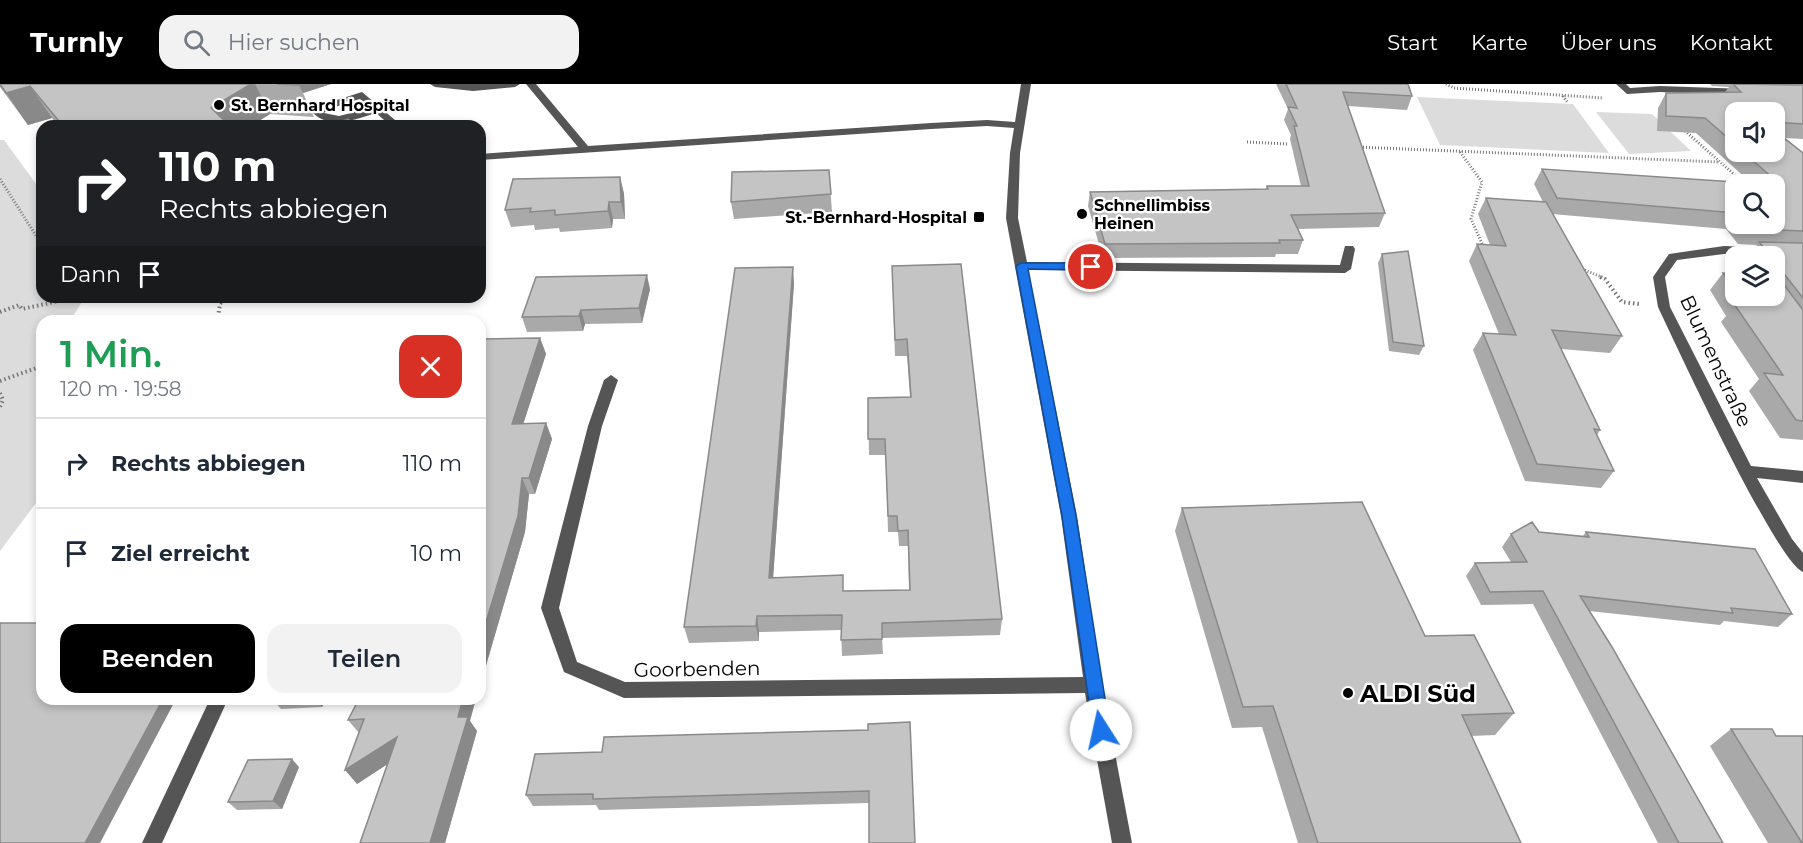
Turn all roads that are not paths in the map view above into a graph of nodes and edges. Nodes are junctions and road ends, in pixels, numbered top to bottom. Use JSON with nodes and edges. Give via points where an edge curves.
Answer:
{"nodes":[{"id":1,"x":435,"y":84,"type":"edge"},
{"id":2,"x":515,"y":84,"type":"edge"},
{"id":3,"x":531,"y":84,"type":"edge"},
{"id":4,"x":1026,"y":84,"type":"edge"},
{"id":5,"x":1624,"y":88,"type":"edge"},
{"id":6,"x":1760,"y":93,"type":"edge"},
{"id":7,"x":377,"y":109,"type":"junction"},
{"id":8,"x":390,"y":120,"type":"edge"},
{"id":9,"x":1018,"y":125,"type":"junction"},
{"id":10,"x":585,"y":149,"type":"junction"},
{"id":11,"x":486,"y":157,"type":"edge"},
{"id":12,"x":1349,"y":249,"type":"dead end"},
{"id":13,"x":1803,"y":253,"type":"edge"},
{"id":14,"x":1021,"y":266,"type":"junction"},
{"id":15,"x":611,"y":380,"type":"dead end"},
{"id":16,"x":1746,"y":471,"type":"junction"},
{"id":17,"x":1803,"y":477,"type":"edge"},
{"id":18,"x":1803,"y":565,"type":"edge"},
{"id":19,"x":1093,"y":685,"type":"junction"},
{"id":20,"x":216,"y":705,"type":"edge"},
{"id":21,"x":152,"y":843,"type":"edge"},
{"id":22,"x":1122,"y":843,"type":"edge"}],
"edges":[{"from":1,"to":2,"type":"street","via":[[473,88]]},
{"from":3,"to":10,"type":"street"},
{"from":4,"to":9,"type":"street"},
{"from":5,"to":6,"type":"street"},
{"from":7,"to":7,"type":"street","via":[[362,95],[318,113],[327,119],[337,119]]},
{"from":7,"to":8,"type":"street"},
{"from":9,"to":10,"type":"street","via":[[931,126]]},
{"from":9,"to":14,"type":"street","via":[[1012,218]]},
{"from":10,"to":11,"type":"street"},
{"from":12,"to":14,"type":"street","via":[[1345,269]]},
{"from":13,"to":16,"type":"street","name":"Blumenstraße","via":[[1724,250],[1673,257],[1659,278],[1664,307]]},
{"from":14,"to":19,"type":"street","via":[[1069,516]]},
{"from":15,"to":19,"type":"street","name":"Goorbenden","via":[[595,426],[550,608],[570,667],[624,690]]},
{"from":16,"to":17,"type":"street"},
{"from":16,"to":18,"type":"street","name":"Blumenstraße","via":[[1786,543]]},
{"from":19,"to":22,"type":"street"},
{"from":20,"to":21,"type":"street"}]}
